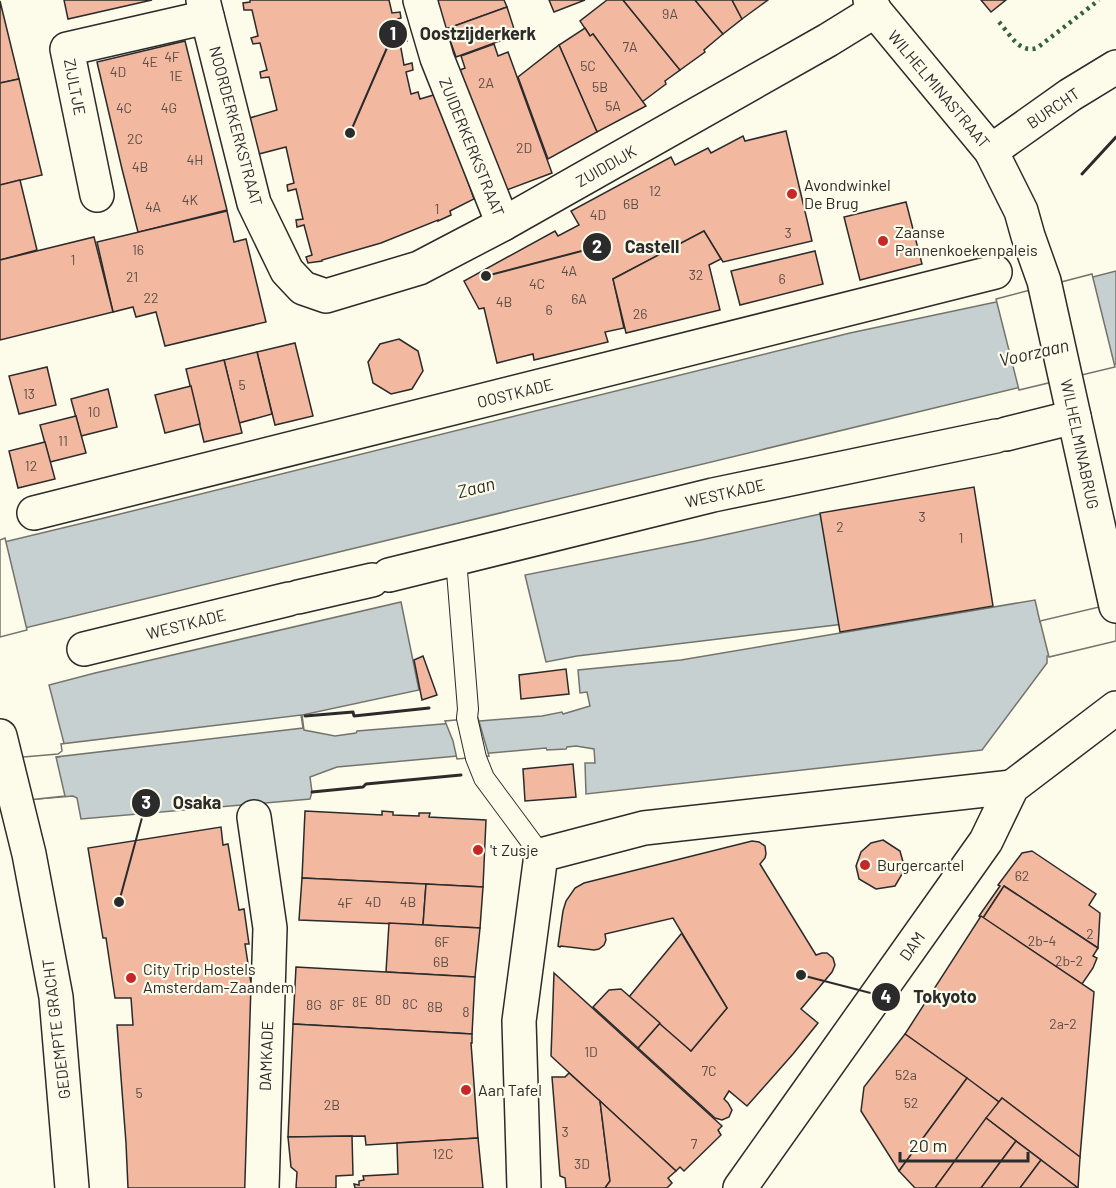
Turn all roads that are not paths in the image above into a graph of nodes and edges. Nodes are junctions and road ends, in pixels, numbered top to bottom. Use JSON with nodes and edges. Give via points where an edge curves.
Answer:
{"nodes":[{"id":1,"x":420,"y":0,"type":"edge"},
{"id":2,"x":873,"y":6,"type":"edge"},
{"id":3,"x":205,"y":9,"type":"edge"},
{"id":4,"x":1116,"y":67,"type":"edge"},
{"id":5,"x":991,"y":151,"type":"junction"},
{"id":6,"x":97,"y":195,"type":"dead end"},
{"id":7,"x":502,"y":225,"type":"junction"},
{"id":8,"x":995,"y":272,"type":"dead end"},
{"id":9,"x":1044,"y":281,"type":"joint"},
{"id":10,"x":326,"y":296,"type":"joint"},
{"id":11,"x":1074,"y":417,"type":"junction"},
{"id":12,"x":34,"y":513,"type":"dead end"},
{"id":13,"x":456,"y":559,"type":"junction"},
{"id":14,"x":1116,"y":605,"type":"edge"},
{"id":15,"x":84,"y":649,"type":"dead end"},
{"id":16,"x":1116,"y":708,"type":"edge"},
{"id":17,"x":0,"y":736,"type":"edge"},
{"id":18,"x":1012,"y":787,"type":"junction"},
{"id":19,"x":255,"y":817,"type":"dead end"},
{"id":20,"x":541,"y":855,"type":"junction"},
{"id":21,"x":72,"y":1188,"type":"edge"},
{"id":22,"x":262,"y":1188,"type":"edge"},
{"id":23,"x":524,"y":1188,"type":"edge"},
{"id":24,"x":740,"y":1188,"type":"edge"}],
"edges":[{"from":1,"to":7,"type":"street","name":"ZUIDERKERKSTRAAT","via":[[437,58]]},
{"from":2,"to":5,"type":"street","name":"WILHELMINASTRAAT"},
{"from":2,"to":7,"type":"street","name":"ZUIDDIJK","via":[[818,46]]},
{"from":3,"to":6,"type":"street","name":"ZIJLTJE","via":[[67,49]]},
{"from":3,"to":10,"type":"street","name":"NOORDERKERKSTRAAT","via":[[254,203],[287,271],[303,288]]},
{"from":4,"to":5,"type":"street","name":"BURCHT"},
{"from":5,"to":9,"type":"street","name":"WILHELMINASTRAAT","via":[[1021,211]]},
{"from":7,"to":10,"type":"street","name":"ZUIDDIJK","via":[[419,268]]},
{"from":8,"to":12,"type":"street","name":"OOSTKADE"},
{"from":9,"to":11,"type":"street","name":"WILHELMINABRUG"},
{"from":11,"to":13,"type":"street","name":"WESTKADE","via":[[713,495]]},
{"from":11,"to":14,"type":"street","name":"WILHELMINABRUG"},
{"from":13,"to":15,"type":"street","name":"WESTKADE"},
{"from":13,"to":20,"type":"lane","via":[[467,718],[476,758],[484,778]]},
{"from":16,"to":18,"type":"street","name":"DAM"},
{"from":17,"to":21,"type":"street","name":"GEDEMPTE GRACHT","via":[[29,854],[56,998]]},
{"from":18,"to":20,"type":"street","via":[[644,828]]},
{"from":18,"to":24,"type":"street","name":"DAM","via":[[986,841]]},
{"from":19,"to":22,"type":"street","name":"DAMKADE","via":[[270,928]]},
{"from":20,"to":23,"type":"street","via":[[519,1021]]}]}
